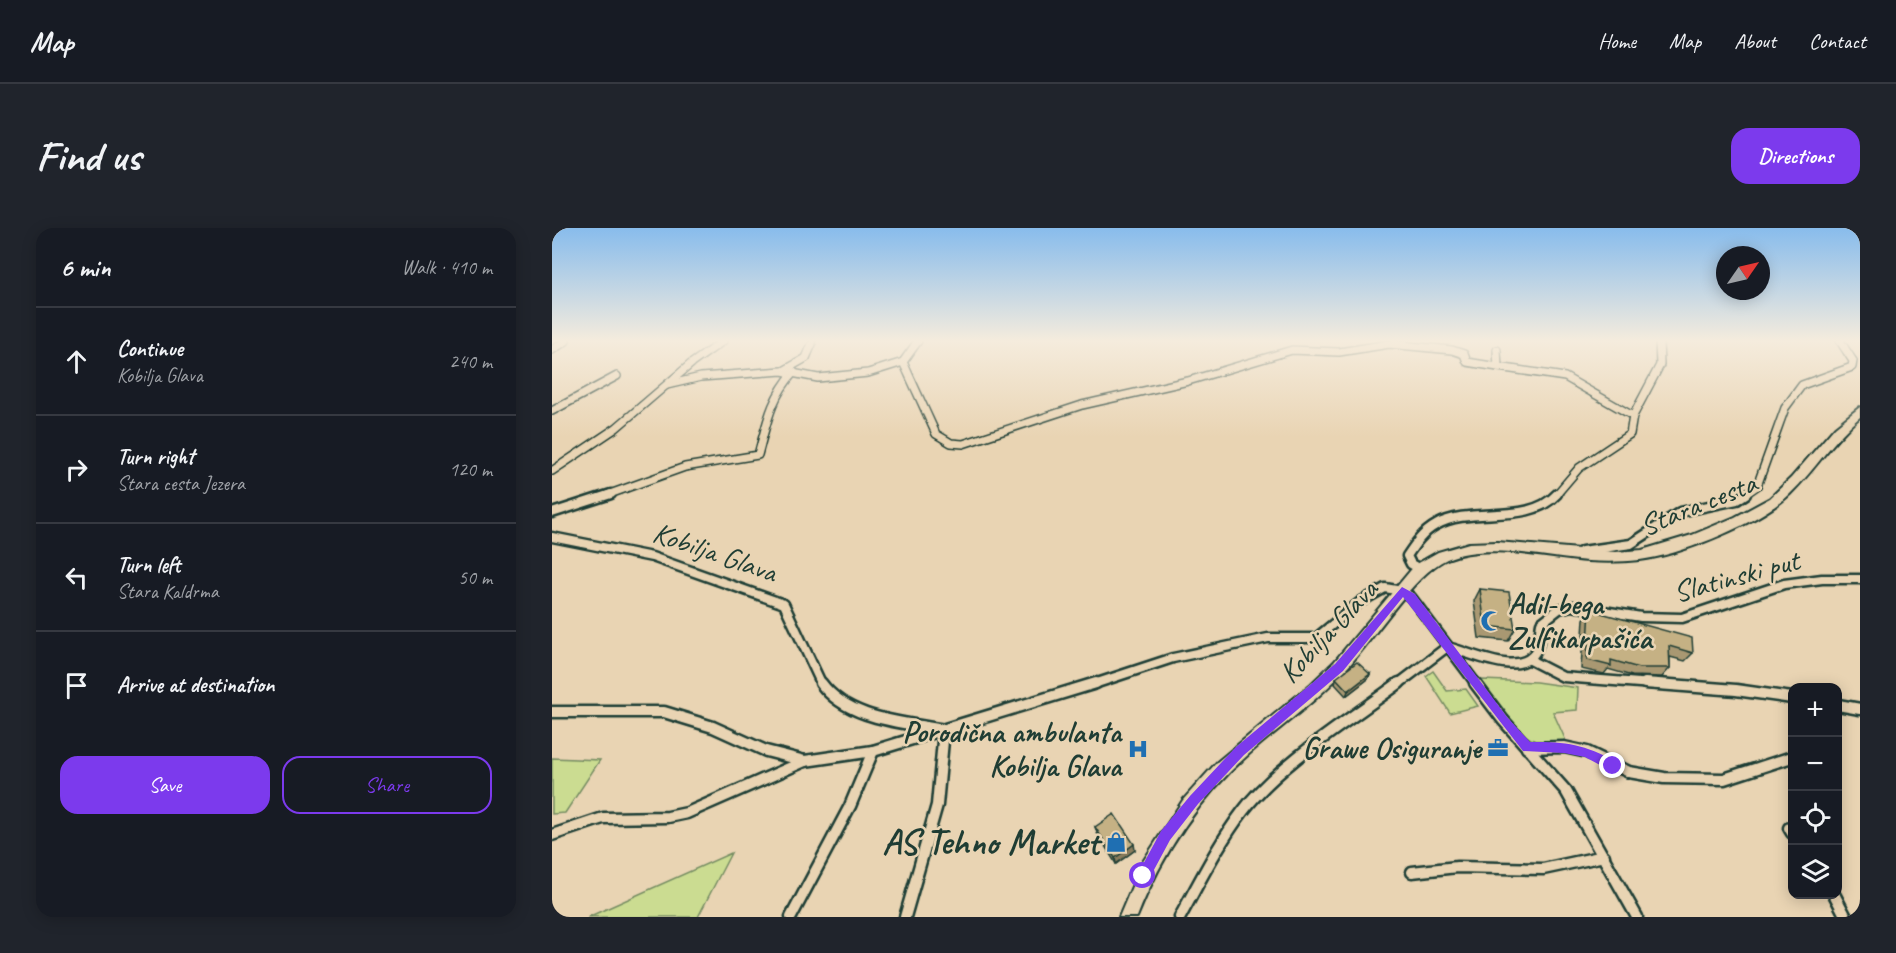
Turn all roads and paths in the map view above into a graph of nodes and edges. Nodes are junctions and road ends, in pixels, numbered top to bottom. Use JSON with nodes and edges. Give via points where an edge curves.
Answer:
{"nodes":[{"id":1,"x":683,"y":373,"type":"edge"},
{"id":2,"x":765,"y":373,"type":"edge"},
{"id":3,"x":793,"y":373,"type":"edge"},
{"id":4,"x":799,"y":373,"type":"edge"},
{"id":5,"x":870,"y":373,"type":"edge"},
{"id":6,"x":908,"y":373,"type":"edge"},
{"id":7,"x":1214,"y":373,"type":"edge"},
{"id":8,"x":1549,"y":373,"type":"edge"},
{"id":9,"x":1656,"y":373,"type":"edge"},
{"id":10,"x":1835,"y":373,"type":"edge"},
{"id":11,"x":617,"y":376,"type":"dead end"},
{"id":12,"x":668,"y":385,"type":"junction"},
{"id":13,"x":552,"y":411,"type":"edge"},
{"id":14,"x":1860,"y":411,"type":"edge"},
{"id":15,"x":1633,"y":416,"type":"junction"},
{"id":16,"x":552,"y":471,"type":"edge"},
{"id":17,"x":552,"y":513,"type":"edge"},
{"id":18,"x":552,"y":537,"type":"edge"},
{"id":19,"x":1554,"y":554,"type":"junction"},
{"id":20,"x":1420,"y":569,"type":"junction"},
{"id":21,"x":1860,"y":579,"type":"edge"},
{"id":22,"x":1402,"y":591,"type":"junction"},
{"id":23,"x":1447,"y":647,"type":"junction"},
{"id":24,"x":1530,"y":660,"type":"junction"},
{"id":25,"x":1788,"y":697,"type":"edge"},
{"id":26,"x":1842,"y":706,"type":"edge"},
{"id":27,"x":1860,"y":709,"type":"edge"},
{"id":28,"x":552,"y":712,"type":"edge"},
{"id":29,"x":944,"y":730,"type":"junction"},
{"id":30,"x":1527,"y":748,"type":"junction"},
{"id":31,"x":873,"y":751,"type":"junction"},
{"id":32,"x":1788,"y":758,"type":"edge"},
{"id":33,"x":805,"y":761,"type":"junction"},
{"id":34,"x":552,"y":835,"type":"edge"},
{"id":35,"x":1604,"y":856,"type":"junction"},
{"id":36,"x":1412,"y":872,"type":"dead end"},
{"id":37,"x":1837,"y":899,"type":"edge"},
{"id":38,"x":791,"y":917,"type":"edge"},
{"id":39,"x":905,"y":917,"type":"edge"},
{"id":40,"x":1128,"y":917,"type":"edge"},
{"id":41,"x":1180,"y":917,"type":"edge"},
{"id":42,"x":1637,"y":917,"type":"edge"},
{"id":43,"x":1846,"y":917,"type":"edge"}],
"edges":[{"from":1,"to":12,"type":"street"},
{"from":2,"to":12,"type":"street","via":[[701,377]]},
{"from":3,"to":17,"type":"street","name":"Kobilja Glava","via":[[771,406],[758,455],[685,467]]},
{"from":4,"to":5,"type":"street","via":[[818,378]]},
{"from":6,"to":7,"type":"street","via":[[936,434],[946,443],[957,445],[1082,405]]},
{"from":8,"to":15,"type":"street","via":[[1565,377]]},
{"from":9,"to":15,"type":"street"},
{"from":10,"to":19,"type":"street","name":"Stara cesta","via":[[1802,385],[1785,408],[1757,486],[1748,494],[1680,512],[1631,544]]},
{"from":11,"to":13,"type":"street"},
{"from":12,"to":16,"type":"street","via":[[616,428]]},
{"from":14,"to":19,"type":"main road","name":"Stara cesta","via":[[1828,439],[1786,492],[1739,521],[1642,555],[1601,558]]},
{"from":15,"to":20,"type":"street","via":[[1630,434],[1574,472],[1556,497],[1525,509],[1456,517],[1435,524],[1416,540],[1407,556]]},
{"from":18,"to":29,"type":"street","name":"Kobilja Glava","via":[[652,557],[784,604],[825,690],[862,712]]},
{"from":19,"to":20,"type":"main road","name":"Stara cesta","via":[[1470,548],[1432,559]]},
{"from":20,"to":22,"type":"main road","name":"Stara cesta"},
{"from":21,"to":24,"type":"street","name":"Slatinski put","via":[[1803,580],[1761,589],[1701,614],[1681,618],[1659,619],[1572,606],[1559,609],[1541,623],[1536,651]]},
{"from":22,"to":23,"type":"street","via":[[1411,597]]},
{"from":22,"to":29,"type":"street","name":"Kobilja Glava","via":[[1385,588],[1373,593],[1316,638],[1268,638],[1173,658]]},
{"from":22,"to":40,"type":"main road","name":"Kobilja Glava","via":[[1339,667],[1240,751],[1194,800],[1165,836],[1143,876]]},
{"from":23,"to":24,"type":"street","via":[[1500,663],[1520,665]]},
{"from":23,"to":30,"type":"street"},
{"from":23,"to":41,"type":"street","via":[[1276,775],[1244,809]]},
{"from":24,"to":25,"type":"street","via":[[1563,676]]},
{"from":26,"to":27,"type":"street"},
{"from":28,"to":33,"type":"street","name":"Kobilja Glava","via":[[664,712]]},
{"from":29,"to":31,"type":"street","name":"Kobilja Glava"},
{"from":29,"to":39,"type":"street","via":[[937,806]]},
{"from":30,"to":32,"type":"street","via":[[1564,747],[1587,752],[1629,772],[1664,778],[1724,778]]},
{"from":30,"to":35,"type":"street","via":[[1566,791]]},
{"from":31,"to":33,"type":"street","name":"Kobilja Glava"},
{"from":31,"to":38,"type":"street","via":[[850,806]]},
{"from":33,"to":34,"type":"street","name":"Kobilja Glava","via":[[687,813],[603,818]]},
{"from":35,"to":36,"type":"street","via":[[1543,869],[1457,867]]},
{"from":35,"to":42,"type":"street"},
{"from":37,"to":43,"type":"street"}]}
